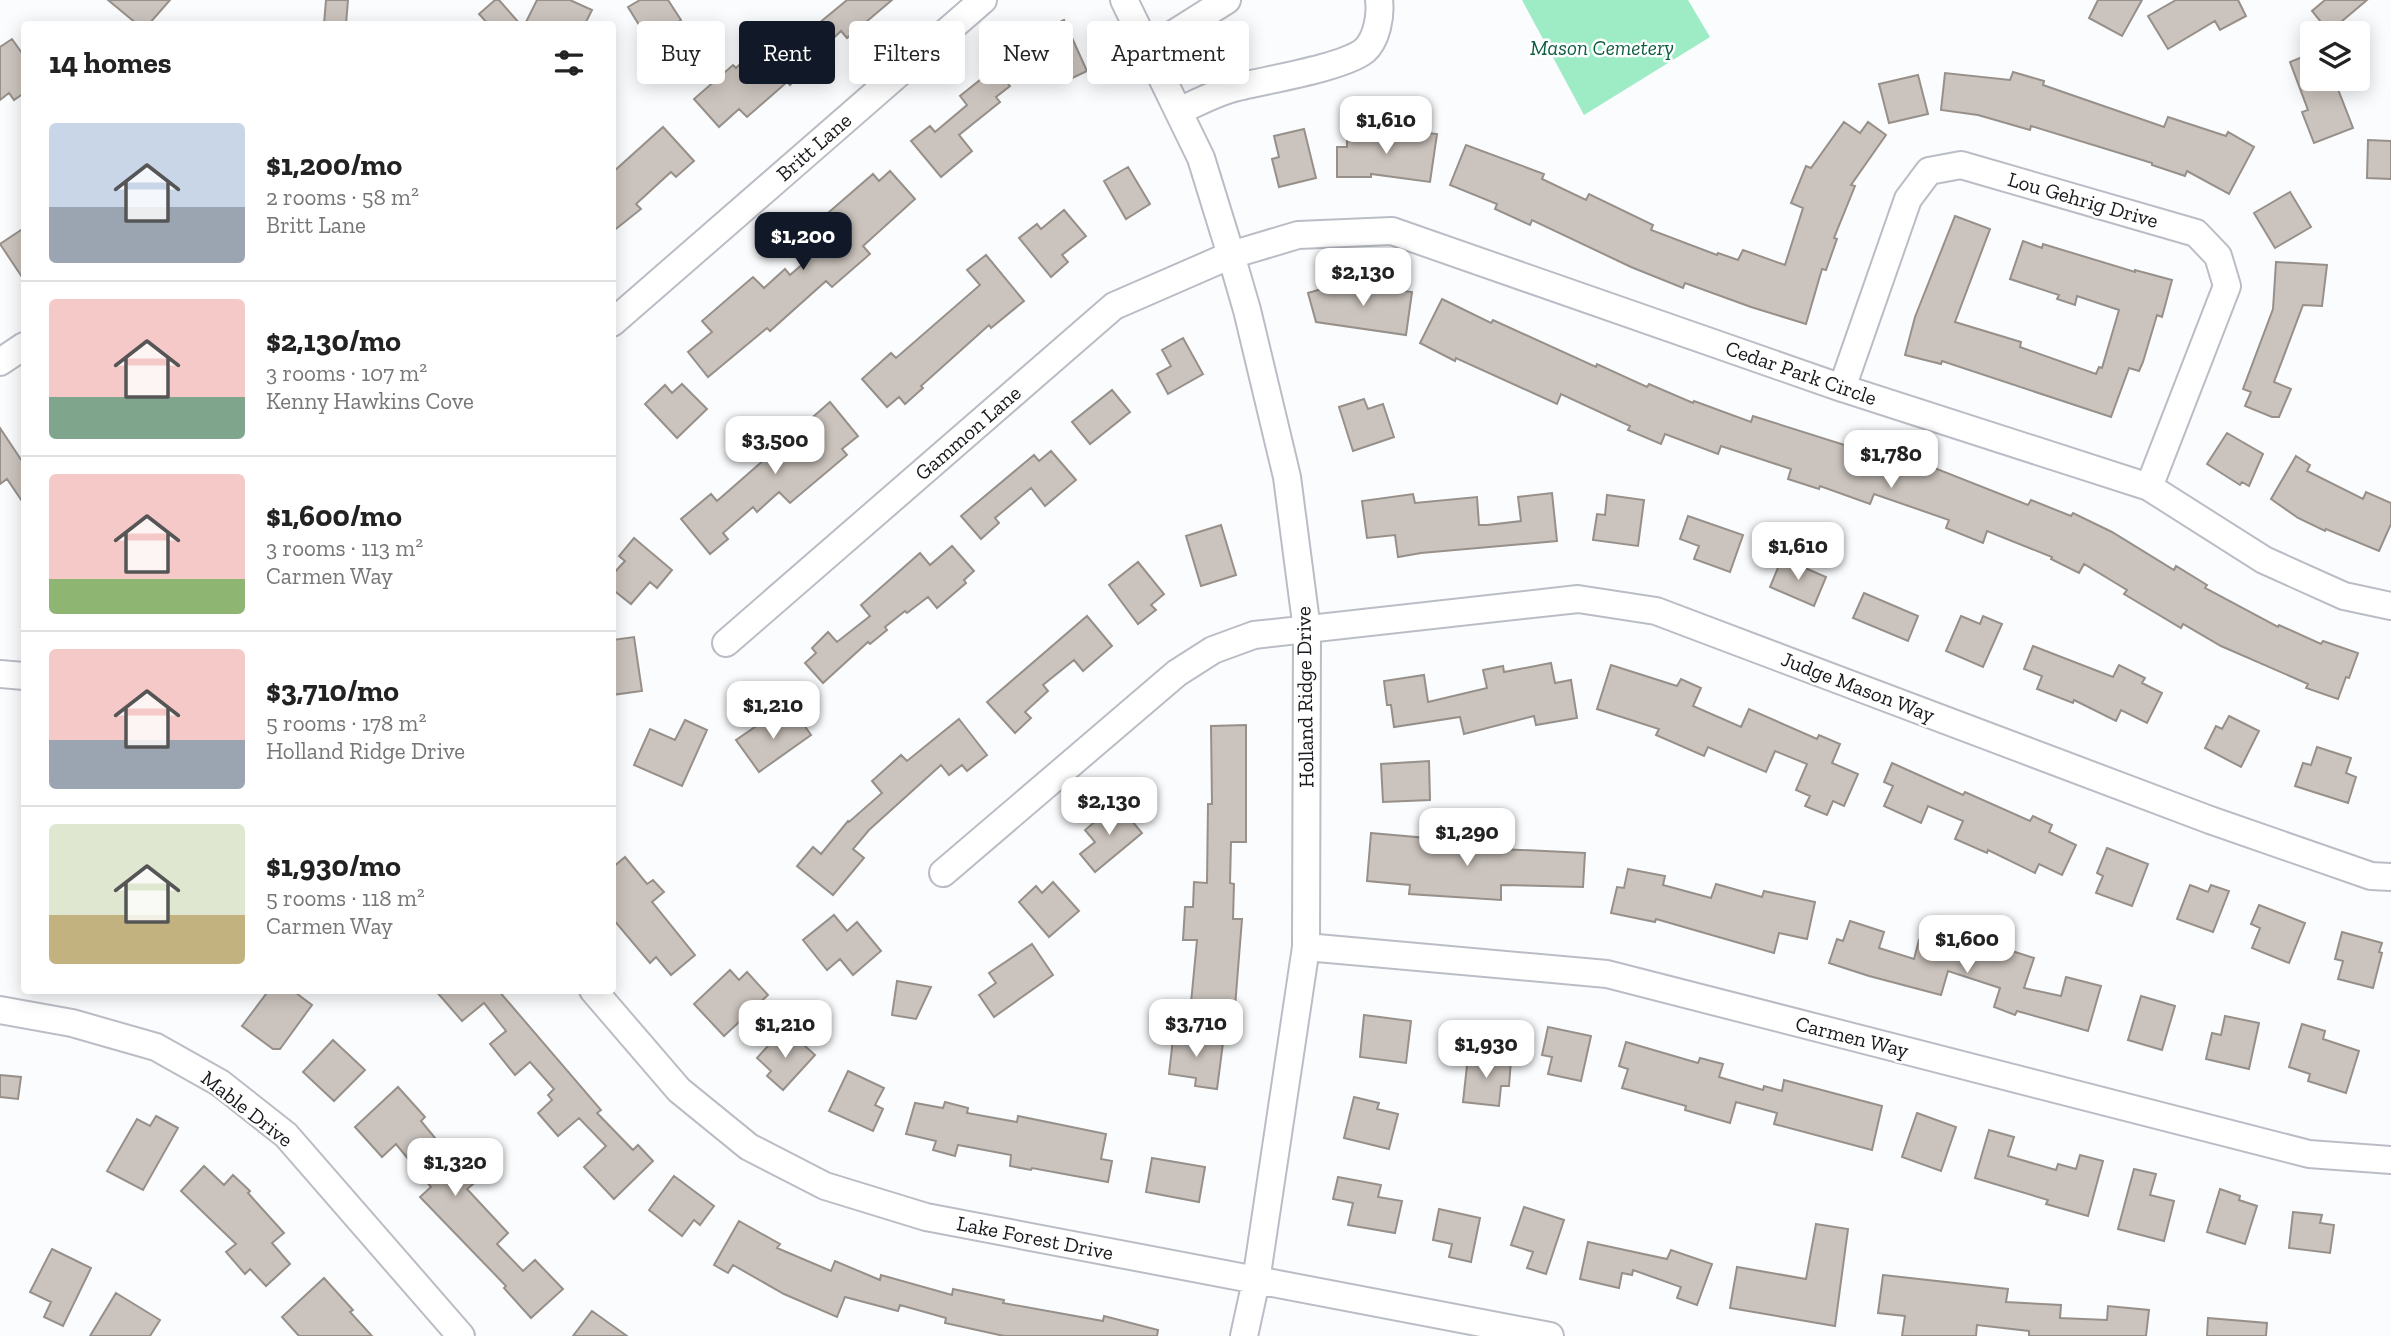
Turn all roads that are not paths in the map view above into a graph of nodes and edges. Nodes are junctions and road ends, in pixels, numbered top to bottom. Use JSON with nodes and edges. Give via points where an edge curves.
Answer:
{"nodes":[{"id":1,"x":983,"y":0,"type":"edge"},
{"id":2,"x":1124,"y":0,"type":"edge"},
{"id":3,"x":1379,"y":0,"type":"edge"},
{"id":4,"x":1217,"y":6,"type":"edge"},
{"id":5,"x":1134,"y":21,"type":"edge"},
{"id":6,"x":1194,"y":21,"type":"edge"},
{"id":7,"x":1166,"y":84,"type":"edge"},
{"id":8,"x":1179,"y":111,"type":"junction"},
{"id":9,"x":1231,"y":255,"type":"junction"},
{"id":10,"x":616,"y":320,"type":"edge"},
{"id":11,"x":21,"y":347,"type":"edge"},
{"id":12,"x":0,"y":362,"type":"edge"},
{"id":13,"x":1842,"y":388,"type":"junction"},
{"id":14,"x":2149,"y":486,"type":"junction"},
{"id":15,"x":2391,"y":606,"type":"edge"},
{"id":16,"x":1307,"y":630,"type":"junction"},
{"id":17,"x":726,"y":643,"type":"dead end"},
{"id":18,"x":0,"y":674,"type":"edge"},
{"id":19,"x":21,"y":676,"type":"edge"},
{"id":20,"x":943,"y":873,"type":"dead end"},
{"id":21,"x":2391,"y":877,"type":"edge"},
{"id":22,"x":1306,"y":947,"type":"junction"},
{"id":23,"x":596,"y":994,"type":"edge"},
{"id":24,"x":0,"y":1010,"type":"edge"},
{"id":25,"x":2391,"y":1160,"type":"edge"},
{"id":26,"x":1256,"y":1281,"type":"junction"},
{"id":27,"x":461,"y":1336,"type":"edge"},
{"id":28,"x":1244,"y":1336,"type":"edge"},
{"id":29,"x":1550,"y":1336,"type":"edge"}],
"edges":[{"from":1,"to":10,"type":"street","name":"Britt Lane"},
{"from":2,"to":5,"type":"street","name":"Holland Ridge Drive"},
{"from":3,"to":8,"type":"street","via":[[1376,31],[1367,49],[1347,60],[1230,89]]},
{"from":4,"to":6,"type":"street"},
{"from":7,"to":8,"type":"street","name":"Holland Ridge Drive"},
{"from":8,"to":9,"type":"street","name":"Holland Ridge Drive","via":[[1202,158]]},
{"from":9,"to":13,"type":"street","name":"Cedar Park Circle","via":[[1298,235],[1392,231]]},
{"from":9,"to":16,"type":"street","name":"Holland Ridge Drive","via":[[1287,477]]},
{"from":9,"to":17,"type":"street","name":"Gammon Lane","via":[[1114,306]]},
{"from":11,"to":12,"type":"street"},
{"from":13,"to":14,"type":"street","name":"Cedar Park Circle"},
{"from":13,"to":14,"type":"street","name":"Lou Gehrig Drive","via":[[1908,199],[1929,171],[1961,165],[2196,233],[2218,256],[2227,286]]},
{"from":14,"to":15,"type":"street","name":"Cedar Park Circle","via":[[2264,560],[2344,596]]},
{"from":16,"to":20,"type":"street","name":"Judge Mason Way","via":[[1254,635],[1213,650],[1177,673]]},
{"from":16,"to":21,"type":"street","name":"Judge Mason Way","via":[[1577,599],[1656,611],[2210,820],[2371,876]]},
{"from":16,"to":22,"type":"street","name":"Holland Ridge Drive"},
{"from":18,"to":19,"type":"street"},
{"from":22,"to":25,"type":"street","name":"Carmen Way","via":[[1607,974],[2309,1154]]},
{"from":22,"to":26,"type":"street","name":"Holland Ridge Drive"},
{"from":23,"to":26,"type":"street","name":"Lake Forest Drive","via":[[679,1090],[749,1147],[825,1186],[926,1217]]},
{"from":24,"to":27,"type":"street","name":"Mable Drive","via":[[72,1023],[156,1047],[220,1083],[286,1135]]},
{"from":26,"to":28,"type":"street","name":"Holland Ridge Drive"},
{"from":26,"to":29,"type":"street","name":"Lake Forest Drive"}]}
